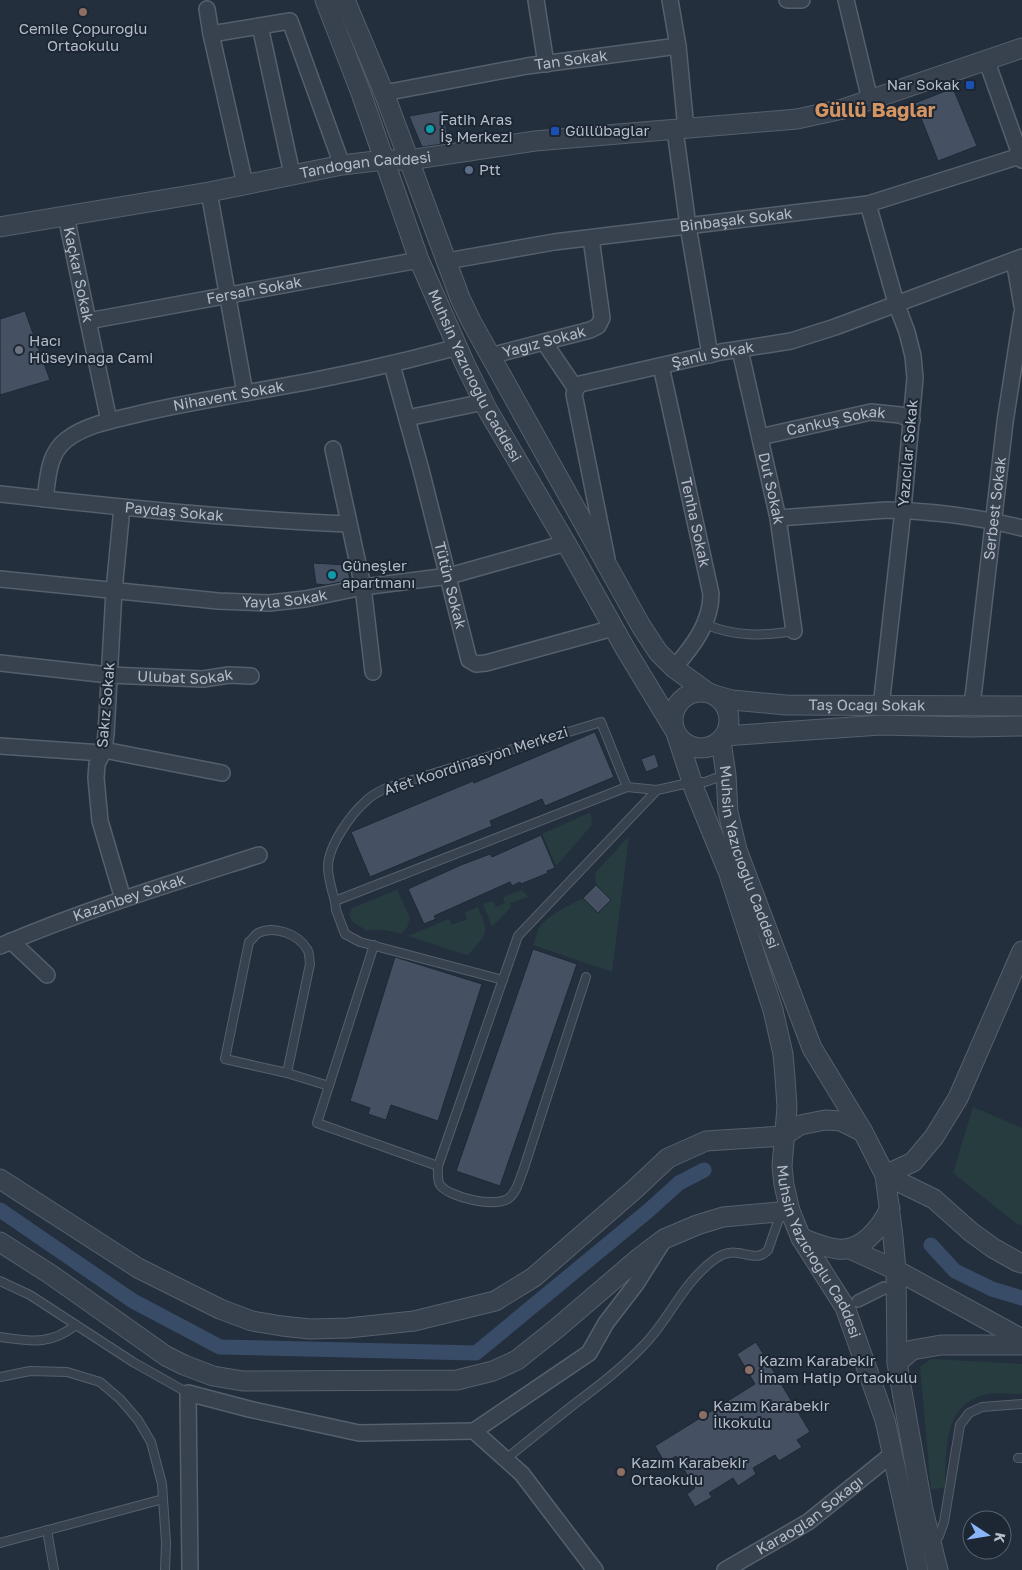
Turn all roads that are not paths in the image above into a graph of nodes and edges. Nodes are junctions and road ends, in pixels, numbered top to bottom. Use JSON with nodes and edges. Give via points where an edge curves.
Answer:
{"nodes":[{"id":1,"x":326,"y":0,"type":"edge"},
{"id":2,"x":345,"y":0,"type":"edge"},
{"id":3,"x":536,"y":0,"type":"edge"},
{"id":4,"x":670,"y":0,"type":"edge"},
{"id":5,"x":787,"y":0,"type":"edge"},
{"id":6,"x":802,"y":0,"type":"edge"},
{"id":7,"x":846,"y":0,"type":"edge"},
{"id":8,"x":207,"y":9,"type":"dead end"},
{"id":9,"x":260,"y":26,"type":"junction"},
{"id":10,"x":211,"y":34,"type":"junction"},
{"id":11,"x":678,"y":46,"type":"junction"},
{"id":12,"x":1022,"y":48,"type":"edge"},
{"id":13,"x":986,"y":59,"type":"junction"},
{"id":14,"x":546,"y":64,"type":"junction"},
{"id":15,"x":384,"y":93,"type":"junction"},
{"id":16,"x":870,"y":100,"type":"junction"},
{"id":17,"x":681,"y":129,"type":"junction"},
{"id":18,"x":1021,"y":158,"type":"edge"},
{"id":19,"x":384,"y":160,"type":"junction"},
{"id":20,"x":409,"y":160,"type":"junction"},
{"id":21,"x":342,"y":165,"type":"junction"},
{"id":22,"x":292,"y":174,"type":"junction"},
{"id":23,"x":245,"y":184,"type":"junction"},
{"id":24,"x":209,"y":192,"type":"junction"},
{"id":25,"x":868,"y":204,"type":"junction"},
{"id":26,"x":66,"y":216,"type":"junction"},
{"id":27,"x":688,"y":226,"type":"junction"},
{"id":28,"x":0,"y":227,"type":"edge"},
{"id":29,"x":591,"y":238,"type":"junction"},
{"id":30,"x":1018,"y":258,"type":"edge"},
{"id":31,"x":419,"y":260,"type":"junction"},
{"id":32,"x":446,"y":261,"type":"junction"},
{"id":33,"x":228,"y":296,"type":"junction"},
{"id":34,"x":896,"y":304,"type":"junction"},
{"id":35,"x":1022,"y":306,"type":"edge"},
{"id":36,"x":1022,"y":313,"type":"edge"},
{"id":37,"x":88,"y":321,"type":"junction"},
{"id":38,"x":544,"y":342,"type":"junction"},
{"id":39,"x":740,"y":350,"type":"junction"},
{"id":40,"x":461,"y":355,"type":"junction"},
{"id":41,"x":710,"y":355,"type":"junction"},
{"id":42,"x":490,"y":356,"type":"junction"},
{"id":43,"x":392,"y":365,"type":"junction"},
{"id":44,"x":661,"y":366,"type":"junction"},
{"id":45,"x":576,"y":389,"type":"junction"},
{"id":46,"x":245,"y":393,"type":"junction"},
{"id":47,"x":484,"y":402,"type":"junction"},
{"id":48,"x":407,"y":418,"type":"junction"},
{"id":49,"x":912,"y":420,"type":"junction"},
{"id":50,"x":109,"y":421,"type":"junction"},
{"id":51,"x":760,"y":436,"type":"junction"},
{"id":52,"x":333,"y":449,"type":"dead end"},
{"id":53,"x":0,"y":494,"type":"edge"},
{"id":54,"x":45,"y":499,"type":"junction"},
{"id":55,"x":122,"y":507,"type":"junction"},
{"id":56,"x":903,"y":510,"type":"junction"},
{"id":57,"x":778,"y":518,"type":"junction"},
{"id":58,"x":994,"y":521,"type":"junction"},
{"id":59,"x":348,"y":524,"type":"junction"},
{"id":60,"x":1022,"y":528,"type":"edge"},
{"id":61,"x":566,"y":543,"type":"junction"},
{"id":62,"x":609,"y":567,"type":"junction"},
{"id":63,"x":449,"y":576,"type":"junction"},
{"id":64,"x":0,"y":579,"type":"edge"},
{"id":65,"x":363,"y":587,"type":"junction"},
{"id":66,"x":114,"y":591,"type":"junction"},
{"id":67,"x":705,"y":624,"type":"junction"},
{"id":68,"x":614,"y":628,"type":"junction"},
{"id":69,"x":794,"y":631,"type":"joint"},
{"id":70,"x":0,"y":663,"type":"edge"},
{"id":71,"x":674,"y":668,"type":"junction"},
{"id":72,"x":373,"y":672,"type":"dead end"},
{"id":73,"x":109,"y":676,"type":"junction"},
{"id":74,"x":251,"y":676,"type":"dead end"},
{"id":75,"x":710,"y":694,"type":"junction"},
{"id":76,"x":972,"y":706,"type":"junction"},
{"id":77,"x":1022,"y":706,"type":"edge"},
{"id":78,"x":881,"y":716,"type":"junction"},
{"id":79,"x":1022,"y":726,"type":"edge"},
{"id":80,"x":971,"y":727,"type":"junction"},
{"id":81,"x":675,"y":732,"type":"junction"},
{"id":82,"x":722,"y":738,"type":"junction"},
{"id":83,"x":0,"y":746,"type":"edge"},
{"id":84,"x":103,"y":751,"type":"junction"},
{"id":85,"x":222,"y":773,"type":"dead end"},
{"id":86,"x":726,"y":775,"type":"junction"},
{"id":87,"x":693,"y":782,"type":"junction"},
{"id":88,"x":627,"y":787,"type":"junction"},
{"id":89,"x":657,"y":790,"type":"junction"},
{"id":90,"x":259,"y":855,"type":"dead end"},
{"id":91,"x":124,"y":899,"type":"junction"},
{"id":92,"x":335,"y":902,"type":"junction"},
{"id":93,"x":6,"y":944,"type":"edge"},
{"id":94,"x":374,"y":945,"type":"junction"},
{"id":95,"x":1022,"y":951,"type":"edge"},
{"id":96,"x":47,"y":975,"type":"dead end"},
{"id":97,"x":586,"y":977,"type":"dead end"},
{"id":98,"x":503,"y":980,"type":"junction"},
{"id":99,"x":287,"y":1073,"type":"junction"},
{"id":100,"x":328,"y":1086,"type":"junction"},
{"id":101,"x":863,"y":1132,"type":"junction"},
{"id":102,"x":784,"y":1136,"type":"junction"},
{"id":103,"x":438,"y":1166,"type":"junction"},
{"id":104,"x":885,"y":1175,"type":"junction"},
{"id":105,"x":0,"y":1179,"type":"edge"},
{"id":106,"x":890,"y":1208,"type":"junction"},
{"id":107,"x":786,"y":1212,"type":"junction"},
{"id":108,"x":801,"y":1238,"type":"junction"},
{"id":109,"x":664,"y":1239,"type":"junction"},
{"id":110,"x":0,"y":1242,"type":"edge"},
{"id":111,"x":850,"y":1248,"type":"junction"},
{"id":112,"x":1022,"y":1263,"type":"edge"},
{"id":113,"x":896,"y":1270,"type":"junction"},
{"id":114,"x":0,"y":1281,"type":"edge"},
{"id":115,"x":884,"y":1288,"type":"dead end"},
{"id":116,"x":858,"y":1301,"type":"dead end"},
{"id":117,"x":76,"y":1326,"type":"junction"},
{"id":118,"x":0,"y":1336,"type":"edge"},
{"id":119,"x":1022,"y":1339,"type":"edge"},
{"id":120,"x":1022,"y":1345,"type":"edge"},
{"id":121,"x":897,"y":1362,"type":"junction"},
{"id":122,"x":0,"y":1378,"type":"edge"},
{"id":123,"x":188,"y":1393,"type":"junction"},
{"id":124,"x":1022,"y":1404,"type":"edge"},
{"id":125,"x":474,"y":1431,"type":"junction"},
{"id":126,"x":891,"y":1454,"type":"junction"},
{"id":127,"x":506,"y":1459,"type":"junction"},
{"id":128,"x":163,"y":1499,"type":"junction"},
{"id":129,"x":47,"y":1530,"type":"junction"},
{"id":130,"x":0,"y":1543,"type":"edge"},
{"id":131,"x":932,"y":1545,"type":"junction"},
{"id":132,"x":916,"y":1561,"type":"edge"},
{"id":133,"x":54,"y":1570,"type":"edge"},
{"id":134,"x":165,"y":1570,"type":"edge"},
{"id":135,"x":190,"y":1570,"type":"edge"},
{"id":136,"x":595,"y":1570,"type":"edge"},
{"id":137,"x":725,"y":1570,"type":"edge"},
{"id":138,"x":938,"y":1570,"type":"edge"}],
"edges":[{"from":1,"to":19,"type":"street","name":"Muhsin Yazıcıoğlu Caddesi"},
{"from":2,"to":15,"type":"street","name":"Muhsin Yazıcıoğlu Caddesi"},
{"from":3,"to":14,"type":"street"},
{"from":4,"to":11,"type":"street"},
{"from":5,"to":6,"type":"street"},
{"from":7,"to":16,"type":"street"},
{"from":8,"to":10,"type":"street"},
{"from":9,"to":10,"type":"street"},
{"from":9,"to":21,"type":"street","via":[[290,21]]},
{"from":9,"to":22,"type":"street"},
{"from":10,"to":23,"type":"street"},
{"from":11,"to":14,"type":"street","name":"Tan Sokak"},
{"from":11,"to":17,"type":"street"},
{"from":12,"to":13,"type":"street","name":"Tandoğan Caddesi"},
{"from":13,"to":16,"type":"street","name":"Tandoğan Caddesi"},
{"from":13,"to":18,"type":"street"},
{"from":14,"to":15,"type":"street","name":"Tan Sokak"},
{"from":15,"to":20,"type":"street","name":"Muhsin Yazıcıoğlu Caddesi"},
{"from":16,"to":17,"type":"street","name":"Tandoğan Caddesi","via":[[797,119]]},
{"from":17,"to":20,"type":"street","name":"Tandoğan Caddesi","via":[[535,141]]},
{"from":17,"to":27,"type":"street"},
{"from":18,"to":25,"type":"street","name":"Binbaşak Sokak"},
{"from":19,"to":20,"type":"street","name":"Tandoğan Caddesi"},
{"from":19,"to":21,"type":"street","name":"Tandoğan Caddesi"},
{"from":19,"to":31,"type":"street","name":"Muhsin Yazıcıoğlu Caddesi"},
{"from":20,"to":32,"type":"street","name":"Muhsin Yazıcıoğlu Caddesi"},
{"from":21,"to":22,"type":"street","name":"Tandoğan Caddesi"},
{"from":22,"to":23,"type":"street","name":"Tandoğan Caddesi"},
{"from":23,"to":24,"type":"street","name":"Tandoğan Caddesi"},
{"from":24,"to":26,"type":"street","name":"Tandoğan Caddesi"},
{"from":24,"to":33,"type":"street"},
{"from":25,"to":27,"type":"street","name":"Binbaşak Sokak"},
{"from":25,"to":34,"type":"street","name":"Yazıcılar Sokak"},
{"from":26,"to":28,"type":"street","name":"Tandoğan Caddesi"},
{"from":26,"to":37,"type":"street","name":"Kaçkar Sokak"},
{"from":27,"to":29,"type":"street","name":"Binbaşak Sokak"},
{"from":27,"to":41,"type":"street"},
{"from":29,"to":32,"type":"street","name":"Binbaşak Sokak"},
{"from":29,"to":38,"type":"street","name":"Yağız Sokak","via":[[602,318],[598,326],[590,330]]},
{"from":30,"to":34,"type":"street","name":"Şanlı Sokak"},
{"from":30,"to":35,"type":"street"},
{"from":31,"to":33,"type":"street","name":"Fersah Sokak"},
{"from":31,"to":40,"type":"street","name":"Muhsin Yazıcıoğlu Caddesi"},
{"from":32,"to":42,"type":"street","name":"Muhsin Yazıcıoğlu Caddesi","via":[[460,298]]},
{"from":33,"to":37,"type":"street","name":"Fersah Sokak"},
{"from":33,"to":46,"type":"street"},
{"from":34,"to":39,"type":"street","name":"Şanlı Sokak","via":[[800,339]]},
{"from":34,"to":49,"type":"street","name":"Yazıcılar Sokak","via":[[913,356]]},
{"from":36,"to":58,"type":"street","name":"Serbest Sokak"},
{"from":37,"to":50,"type":"street","name":"Kaçkar Sokak"},
{"from":38,"to":42,"type":"street","name":"Yağız Sokak"},
{"from":38,"to":45,"type":"street"},
{"from":39,"to":41,"type":"street","name":"Şanlı Sokak"},
{"from":39,"to":51,"type":"street","name":"Dut Sokak"},
{"from":40,"to":42,"type":"street"},
{"from":40,"to":43,"type":"street","name":"Nihavent Sokak"},
{"from":40,"to":47,"type":"street","name":"Muhsin Yazıcıoğlu Caddesi"},
{"from":41,"to":44,"type":"street","name":"Şanlı Sokak"},
{"from":42,"to":62,"type":"street","name":"Muhsin Yazıcıoğlu Caddesi"},
{"from":43,"to":46,"type":"street","name":"Nihavent Sokak"},
{"from":43,"to":48,"type":"street","name":"Tütün Sokak"},
{"from":44,"to":45,"type":"street","name":"Şanlı Sokak","via":[[580,384]]},
{"from":44,"to":67,"type":"street","name":"Tenha Sokak","via":[[711,594],[711,608]]},
{"from":45,"to":62,"type":"street","via":[[574,394]]},
{"from":46,"to":50,"type":"street","name":"Nihavent Sokak"},
{"from":47,"to":48,"type":"street"},
{"from":47,"to":61,"type":"street","name":"Muhsin Yazıcıoğlu Caddesi"},
{"from":48,"to":63,"type":"street","name":"Tütün Sokak"},
{"from":49,"to":51,"type":"street","name":"Cankuş Sokak","via":[[900,415],[871,412]]},
{"from":49,"to":56,"type":"street","name":"Yazıcılar Sokak"},
{"from":50,"to":54,"type":"street","name":"Nihavent Sokak","via":[[65,440],[55,452]]},
{"from":51,"to":57,"type":"street","name":"Dut Sokak"},
{"from":52,"to":59,"type":"street"},
{"from":53,"to":54,"type":"street","name":"Paydaş Sokak"},
{"from":54,"to":55,"type":"street","name":"Paydaş Sokak"},
{"from":55,"to":59,"type":"street","name":"Paydaş Sokak"},
{"from":55,"to":66,"type":"street","name":"Sakız Sokak"},
{"from":56,"to":57,"type":"street"},
{"from":56,"to":58,"type":"street"},
{"from":56,"to":78,"type":"street","name":"Yazıcılar Sokak"},
{"from":57,"to":69,"type":"street","name":"Dut Sokak"},
{"from":58,"to":60,"type":"street"},
{"from":58,"to":76,"type":"street","name":"Serbest Sokak"},
{"from":59,"to":65,"type":"street"},
{"from":61,"to":63,"type":"street","name":"Yayla Sokak"},
{"from":61,"to":68,"type":"street","name":"Muhsin Yazıcıoğlu Caddesi"},
{"from":62,"to":71,"type":"street","name":"Muhsin Yazıcıoğlu Caddesi","via":[[641,626],[658,652]]},
{"from":63,"to":65,"type":"street","name":"Yayla Sokak"},
{"from":63,"to":68,"type":"street","name":"Tütün Sokak","via":[[469,660],[476,664]]},
{"from":64,"to":66,"type":"street","name":"Yayla Sokak"},
{"from":65,"to":66,"type":"street","name":"Yayla Sokak","via":[[269,603]]},
{"from":65,"to":72,"type":"street"},
{"from":66,"to":73,"type":"street","name":"Sakız Sokak"},
{"from":67,"to":69,"type":"lane","via":[[744,634]]},
{"from":67,"to":71,"type":"street","name":"Tenha Sokak"},
{"from":68,"to":81,"type":"street","name":"Muhsin Yazıcıoğlu Caddesi"},
{"from":70,"to":73,"type":"street","name":"Ulubat Sokak"},
{"from":71,"to":75,"type":"street","name":"Muhsin Yazıcıoğlu Caddesi"},
{"from":73,"to":74,"type":"street","name":"Ulubat Sokak","via":[[203,679]]},
{"from":73,"to":84,"type":"street","name":"Sakız Sokak"},
{"from":75,"to":78,"type":"street","name":"Taş Ocağı Sokak","via":[[732,700]]},
{"from":75,"to":81,"type":"street","via":[[692,693],[680,701],[673,713]]},
{"from":75,"to":82,"type":"street","via":[[721,700],[729,716],[729,725]]},
{"from":76,"to":77,"type":"street","name":"Taş Ocağı Sokak"},
{"from":76,"to":78,"type":"street","name":"Taş Ocağı Sokak"},
{"from":76,"to":80,"type":"street"},
{"from":78,"to":80,"type":"street","name":"Taş Ocağı Sokak"},
{"from":78,"to":82,"type":"street","name":"Taş Ocağı Sokak"},
{"from":79,"to":80,"type":"street","name":"Taş Ocağı Sokak"},
{"from":81,"to":82,"type":"street","via":[[683,742],[698,749],[714,746]]},
{"from":81,"to":87,"type":"street","name":"Muhsin Yazıcıoğlu Caddesi"},
{"from":82,"to":86,"type":"street","name":"Muhsin Yazıcıoğlu Caddesi"},
{"from":83,"to":84,"type":"street"},
{"from":84,"to":85,"type":"street"},
{"from":84,"to":91,"type":"street","name":"Sakız Sokak","via":[[96,778],[100,820]]},
{"from":86,"to":87,"type":"lane","via":[[715,780]]},
{"from":86,"to":101,"type":"street","name":"Muhsin Yazıcıoğlu Caddesi","via":[[728,812],[737,850],[812,1048]]},
{"from":87,"to":89,"type":"lane"},
{"from":87,"to":102,"type":"street","name":"Muhsin Yazıcıoğlu Caddesi","via":[[729,874],[773,1010],[786,1077]]},
{"from":88,"to":89,"type":"lane"},
{"from":88,"to":92,"type":"lane"},
{"from":88,"to":92,"type":"lane","name":"Afet Koordinasyon Merkezi","via":[[601,722],[386,788],[357,809],[332,851],[328,866]]},
{"from":89,"to":98,"type":"lane","via":[[518,936]]},
{"from":90,"to":91,"type":"street","name":"Kazanbey Sokak"},
{"from":91,"to":93,"type":"street","name":"Kazanbey Sokak"},
{"from":92,"to":94,"type":"lane","name":"Afet Koordinasyon Merkezi","via":[[345,934]]},
{"from":93,"to":96,"type":"street"},
{"from":94,"to":98,"type":"lane","name":"Afet Koordinasyon Merkezi"},
{"from":94,"to":100,"type":"lane"},
{"from":95,"to":104,"type":"street","via":[[958,1098],[934,1137],[913,1162]]},
{"from":97,"to":103,"type":"lane","via":[[514,1194],[508,1200],[492,1204],[470,1199],[441,1186]]},
{"from":98,"to":103,"type":"lane"},
{"from":99,"to":99,"type":"lane","via":[[310,964],[308,950],[298,937],[285,932],[257,933],[249,942],[225,1059]]},
{"from":99,"to":100,"type":"lane"},
{"from":100,"to":103,"type":"lane","via":[[316,1123]]},
{"from":101,"to":102,"type":"street","via":[[841,1121],[825,1120],[800,1125]]},
{"from":101,"to":104,"type":"street","name":"Muhsin Yazıcıoğlu Caddesi"},
{"from":102,"to":105,"type":"street","via":[[706,1141],[668,1158],[534,1277],[495,1301],[414,1321],[348,1328],[282,1326],[252,1321],[220,1309],[138,1268]]},
{"from":102,"to":107,"type":"street","name":"Muhsin Yazıcıoğlu Caddesi"},
{"from":104,"to":106,"type":"street","name":"Muhsin Yazıcıoğlu Caddesi"},
{"from":104,"to":112,"type":"street","via":[[934,1199],[992,1248]]},
{"from":106,"to":111,"type":"street","via":[[874,1233]]},
{"from":106,"to":113,"type":"street","name":"Muhsin Yazıcıoğlu Caddesi"},
{"from":107,"to":108,"type":"street","name":"Muhsin Yazıcıoğlu Caddesi"},
{"from":107,"to":109,"type":"street","via":[[723,1217]]},
{"from":107,"to":127,"type":"lane","via":[[765,1253],[754,1256],[734,1252],[714,1259],[682,1293],[654,1334],[632,1358]]},
{"from":108,"to":111,"type":"street","via":[[839,1250]]},
{"from":108,"to":126,"type":"street","name":"Muhsin Yazıcıoğlu Caddesi","via":[[845,1307],[885,1420]]},
{"from":109,"to":110,"type":"street","via":[[517,1360],[494,1372],[457,1380],[276,1382],[213,1376],[166,1356]]},
{"from":109,"to":125,"type":"street","via":[[589,1353]]},
{"from":111,"to":113,"type":"street"},
{"from":113,"to":119,"type":"street"},
{"from":113,"to":121,"type":"street","name":"Muhsin Yazıcıoğlu Caddesi"},
{"from":114,"to":117,"type":"lane","via":[[30,1295]]},
{"from":115,"to":116,"type":"street"},
{"from":117,"to":118,"type":"lane","via":[[38,1342]]},
{"from":117,"to":123,"type":"lane"},
{"from":120,"to":121,"type":"street","via":[[940,1345],[912,1350]]},
{"from":121,"to":131,"type":"street","name":"Muhsin Yazıcıoğlu Caddesi"},
{"from":122,"to":128,"type":"lane","via":[[30,1371],[67,1372],[100,1382],[138,1420],[151,1442]]},
{"from":123,"to":125,"type":"street","via":[[359,1433]]},
{"from":123,"to":135,"type":"street"},
{"from":124,"to":131,"type":"lane","via":[[982,1407],[969,1413],[960,1425],[944,1522]]},
{"from":125,"to":127,"type":"street"},
{"from":126,"to":132,"type":"street","name":"Muhsin Yazıcıoğlu Caddesi"},
{"from":126,"to":137,"type":"street","name":"Karaoğlan Sokağı","via":[[808,1522]]},
{"from":127,"to":136,"type":"street","via":[[522,1474]]},
{"from":128,"to":129,"type":"lane"},
{"from":128,"to":134,"type":"lane"},
{"from":129,"to":130,"type":"lane"},
{"from":129,"to":133,"type":"lane"},
{"from":131,"to":132,"type":"lane"},
{"from":131,"to":138,"type":"street","name":"Muhsin Yazıcıoğlu Caddesi"}]}
